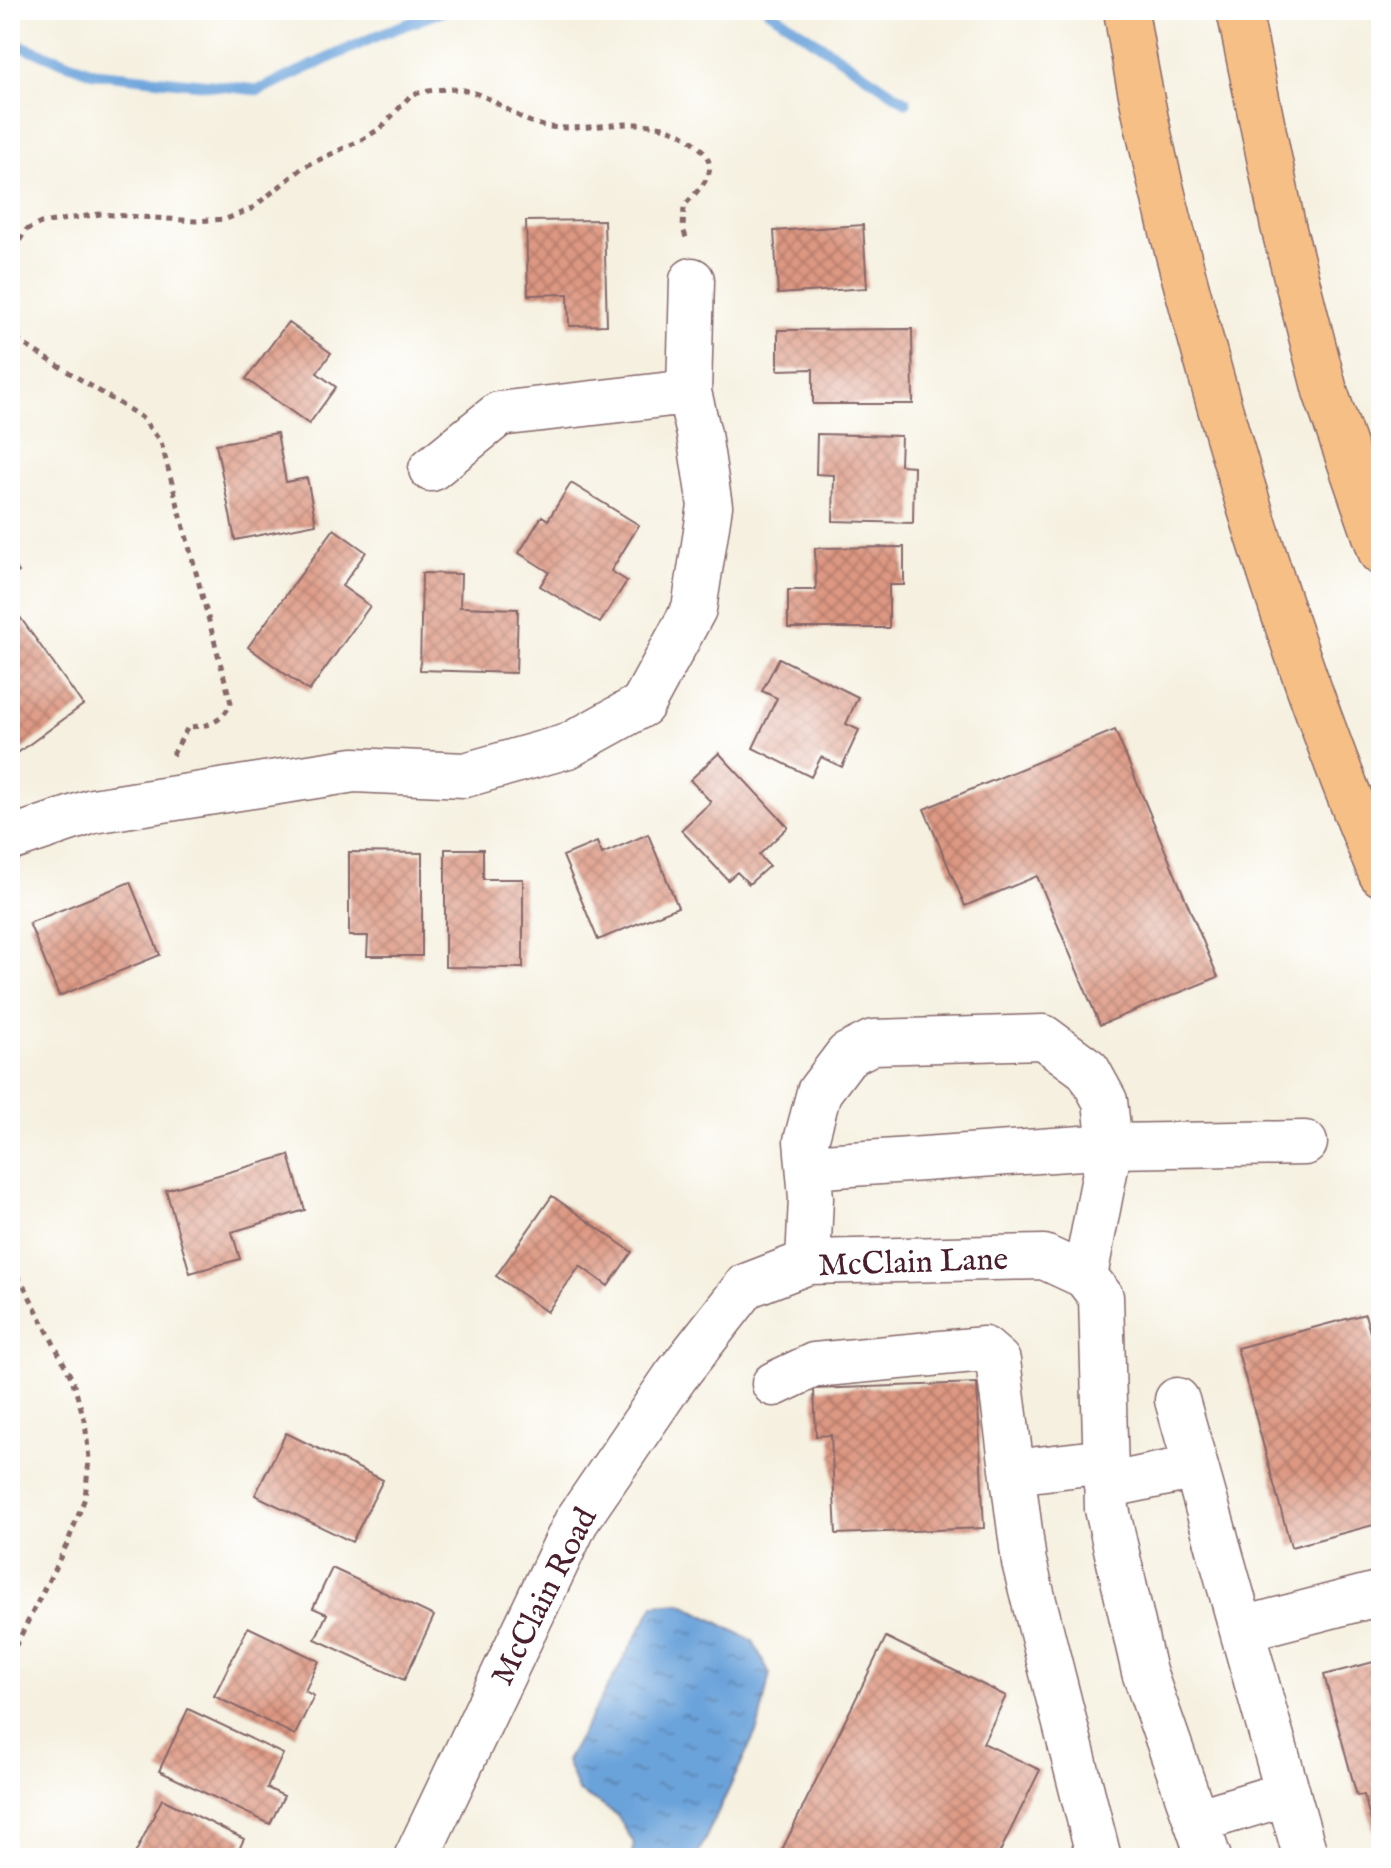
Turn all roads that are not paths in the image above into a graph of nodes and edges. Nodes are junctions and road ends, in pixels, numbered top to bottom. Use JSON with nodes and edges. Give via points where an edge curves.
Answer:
{"nodes":[{"id":1,"x":1126,"y":10,"type":"edge"},
{"id":2,"x":1239,"y":10,"type":"edge"},
{"id":3,"x":692,"y":280,"type":"road end"},
{"id":4,"x":689,"y":392,"type":"junction"},
{"id":5,"x":431,"y":469,"type":"dead end"},
{"id":6,"x":1381,"y":553,"type":"edge"},
{"id":7,"x":10,"y":839,"type":"edge"},
{"id":8,"x":1381,"y":874,"type":"edge"},
{"id":9,"x":1305,"y":1143,"type":"dead end"},
{"id":10,"x":1110,"y":1146,"type":"junction"},
{"id":11,"x":809,"y":1167,"type":"junction"},
{"id":12,"x":808,"y":1262,"type":"junction"},
{"id":13,"x":1093,"y":1287,"type":"junction"},
{"id":14,"x":697,"y":1348,"type":"joint"},
{"id":15,"x":774,"y":1384,"type":"dead end"},
{"id":16,"x":1177,"y":1400,"type":"dead end"},
{"id":17,"x":1196,"y":1467,"type":"junction"},
{"id":18,"x":1013,"y":1472,"type":"junction"},
{"id":19,"x":1106,"y":1473,"type":"junction"},
{"id":20,"x":1381,"y":1593,"type":"edge"},
{"id":21,"x":1243,"y":1629,"type":"junction"},
{"id":22,"x":1288,"y":1793,"type":"junction"},
{"id":23,"x":1202,"y":1840,"type":"edge"},
{"id":24,"x":416,"y":1858,"type":"edge"},
{"id":25,"x":1099,"y":1858,"type":"edge"},
{"id":26,"x":1306,"y":1858,"type":"edge"}],
"edges":[{"from":1,"to":8,"type":"highway","via":[[1166,214],[1241,485],[1292,644]]},
{"from":2,"to":6,"type":"highway","via":[[1283,226],[1325,391]]},
{"from":3,"to":4,"type":"street"},
{"from":4,"to":5,"type":"street","via":[[499,414]]},
{"from":4,"to":7,"type":"street","via":[[710,506],[708,521],[694,609],[642,705],[568,746],[465,775],[354,770],[93,811]]},
{"from":9,"to":10,"type":"street"},
{"from":10,"to":11,"type":"street"},
{"from":10,"to":11,"type":"street","via":[[1105,1101],[1088,1070],[1043,1037],[873,1042],[847,1055],[819,1092],[806,1141]]},
{"from":10,"to":13,"type":"street"},
{"from":11,"to":12,"type":"street"},
{"from":12,"to":13,"type":"street","name":"McClain Lane","via":[[1044,1257]]},
{"from":12,"to":14,"type":"street","name":"McClain Lane","via":[[746,1286]]},
{"from":13,"to":19,"type":"street"},
{"from":14,"to":24,"type":"street","name":"McClain Road","via":[[576,1522]]},
{"from":15,"to":18,"type":"street","via":[[814,1365],[984,1349],[998,1361]]},
{"from":16,"to":17,"type":"street"},
{"from":17,"to":19,"type":"street"},
{"from":17,"to":21,"type":"street"},
{"from":18,"to":19,"type":"street"},
{"from":18,"to":25,"type":"street","via":[[1024,1562]]},
{"from":19,"to":23,"type":"street","via":[[1107,1509],[1144,1672]]},
{"from":20,"to":21,"type":"street"},
{"from":21,"to":22,"type":"street"},
{"from":22,"to":23,"type":"street"},
{"from":22,"to":26,"type":"street"}]}
